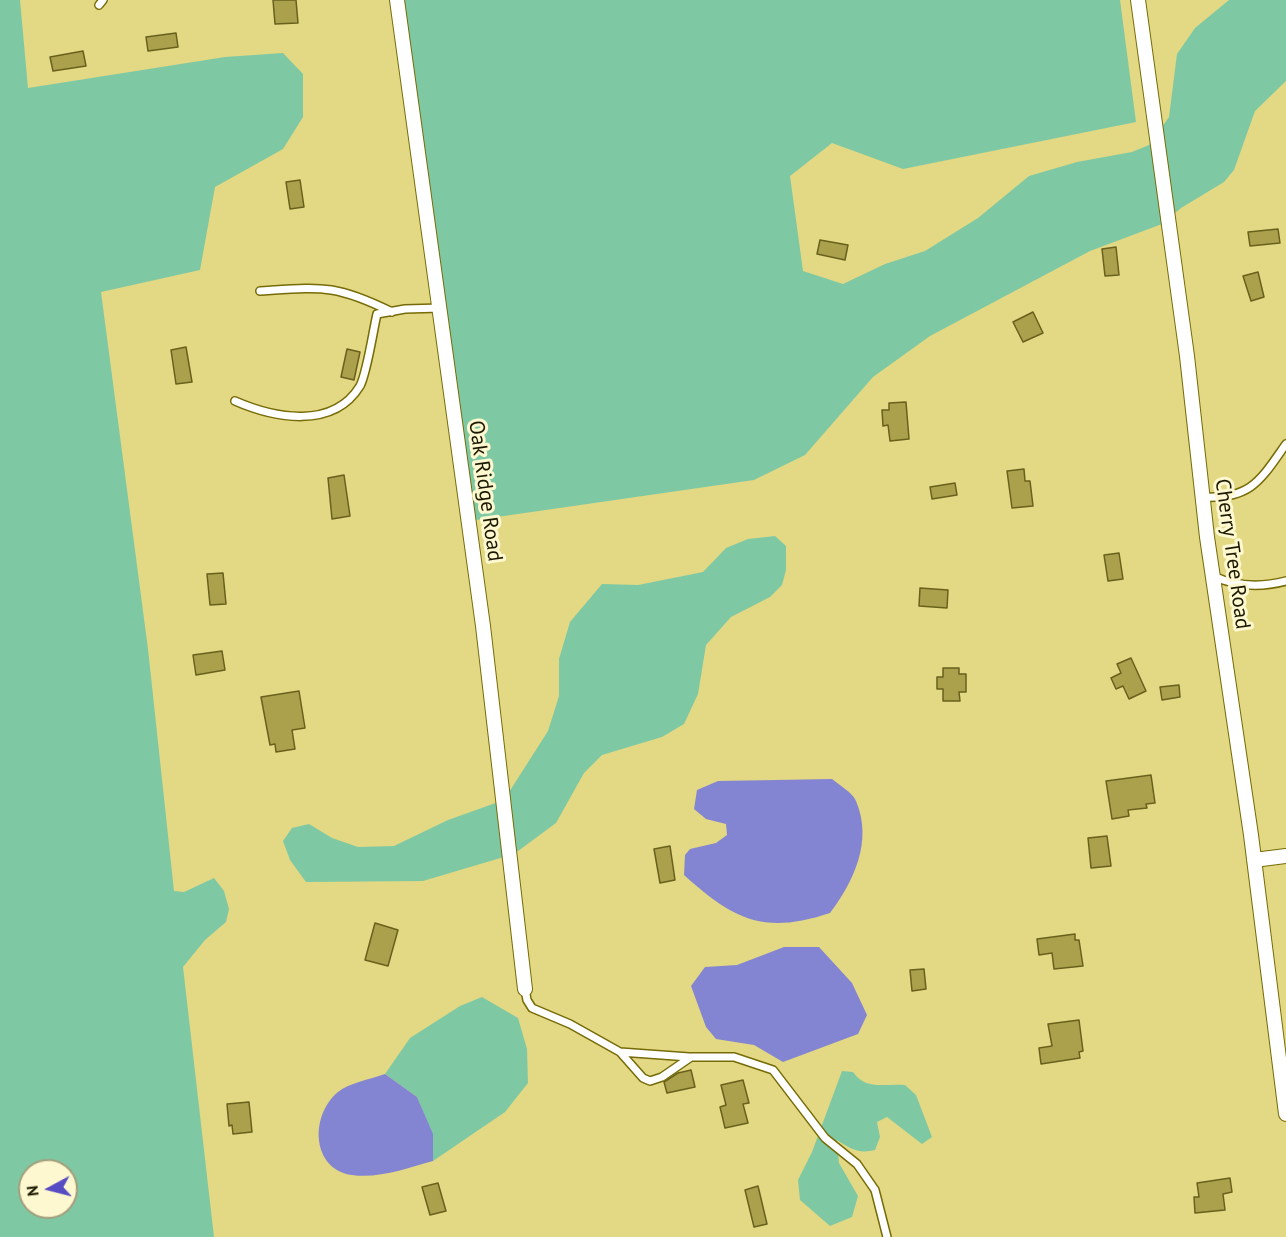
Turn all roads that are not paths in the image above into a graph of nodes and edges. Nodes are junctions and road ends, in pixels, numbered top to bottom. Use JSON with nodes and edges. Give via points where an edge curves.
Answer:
{"nodes":[{"id":1,"x":397,"y":0,"type":"edge"},
{"id":2,"x":1138,"y":0,"type":"edge"},
{"id":3,"x":260,"y":291,"type":"dead end"},
{"id":4,"x":441,"y":308,"type":"junction"},
{"id":5,"x":392,"y":312,"type":"junction"},
{"id":6,"x":235,"y":401,"type":"dead end"},
{"id":7,"x":1286,"y":444,"type":"edge"},
{"id":8,"x":1203,"y":497,"type":"junction"},
{"id":9,"x":1213,"y":576,"type":"junction"},
{"id":10,"x":1286,"y":581,"type":"edge"},
{"id":11,"x":1286,"y":856,"type":"edge"},
{"id":12,"x":1254,"y":860,"type":"junction"},
{"id":13,"x":525,"y":989,"type":"joint"},
{"id":14,"x":620,"y":1052,"type":"junction"},
{"id":15,"x":691,"y":1057,"type":"junction"},
{"id":16,"x":1286,"y":1114,"type":"edge"},
{"id":17,"x":887,"y":1237,"type":"edge"}],
"edges":[{"from":1,"to":4,"type":"street","name":"Oak Ridge Road"},
{"from":2,"to":8,"type":"street","name":"Cherry Tree Road"},
{"from":3,"to":5,"type":"lane","via":[[318,286],[337,289]]},
{"from":4,"to":5,"type":"lane"},
{"from":4,"to":13,"type":"street","name":"Oak Ridge Road"},
{"from":5,"to":6,"type":"lane","via":[[377,314],[361,385],[343,406],[308,418],[262,413]]},
{"from":7,"to":8,"type":"lane","via":[[1250,490],[1234,497]]},
{"from":8,"to":9,"type":"street","name":"Cherry Tree Road"},
{"from":9,"to":10,"type":"lane","via":[[1246,586]]},
{"from":9,"to":12,"type":"street","name":"Cherry Tree Road"},
{"from":11,"to":12,"type":"street"},
{"from":12,"to":16,"type":"street","name":"Cherry Tree Road"},
{"from":13,"to":14,"type":"lane","via":[[532,1008]]},
{"from":14,"to":15,"type":"lane"},
{"from":14,"to":15,"type":"lane","via":[[650,1081]]},
{"from":15,"to":17,"type":"lane","via":[[734,1057],[773,1070],[825,1138],[858,1164],[874,1190]]}]}
